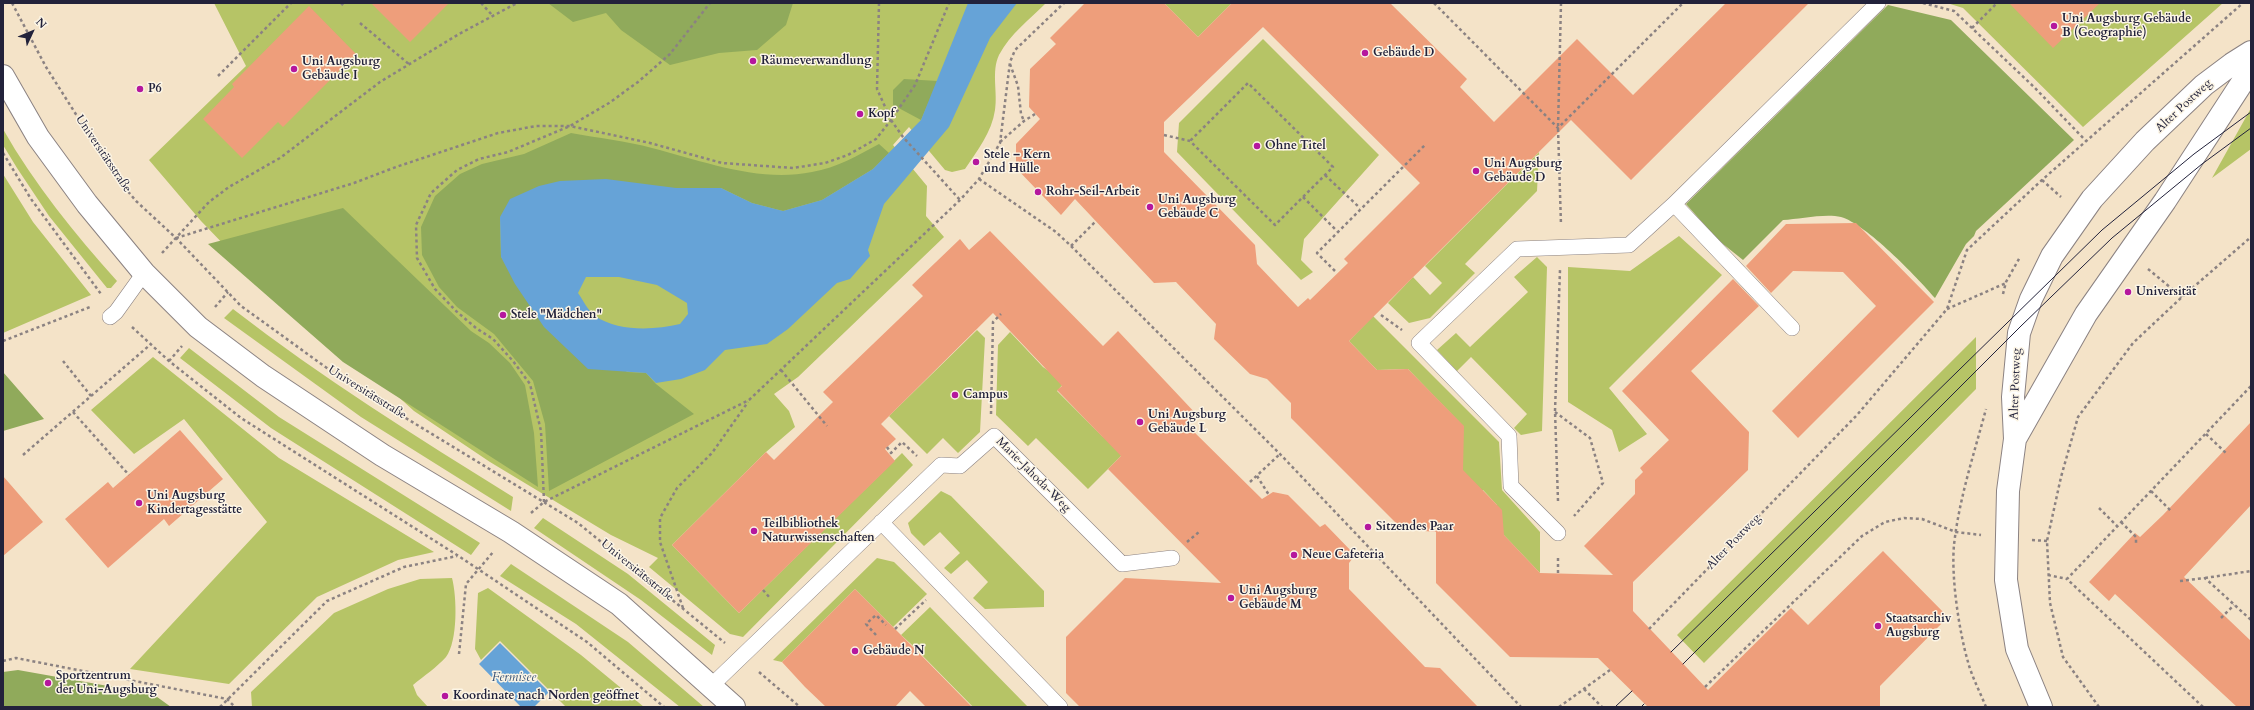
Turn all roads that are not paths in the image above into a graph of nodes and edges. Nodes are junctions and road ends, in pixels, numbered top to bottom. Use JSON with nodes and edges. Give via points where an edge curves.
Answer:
{"nodes":[{"id":1,"x":1878,"y":3,"type":"edge"},
{"id":2,"x":2251,"y":52,"type":"edge"},
{"id":3,"x":2251,"y":69,"type":"edge"},
{"id":4,"x":3,"y":76,"type":"edge"},
{"id":5,"x":1674,"y":204,"type":"junction"},
{"id":6,"x":144,"y":273,"type":"junction"},
{"id":7,"x":113,"y":314,"type":"road end"},
{"id":8,"x":1792,"y":328,"type":"dead end"},
{"id":9,"x":2015,"y":439,"type":"junction"},
{"id":10,"x":880,"y":522,"type":"junction"},
{"id":11,"x":1558,"y":533,"type":"road end"},
{"id":12,"x":1172,"y":558,"type":"dead end"},
{"id":13,"x":711,"y":686,"type":"junction"},
{"id":14,"x":734,"y":707,"type":"edge"},
{"id":15,"x":1060,"y":707,"type":"edge"},
{"id":16,"x":2041,"y":707,"type":"edge"}],
"edges":[{"from":1,"to":5,"type":"lane"},
{"from":2,"to":9,"type":"street","name":"Alter Postweg","via":[[2204,85],[2140,146],[2092,199],[2052,256],[2031,299],[2019,333],[2013,397]]},
{"from":3,"to":9,"type":"street","name":"Alter Postweg","via":[[2166,201],[2086,314]]},
{"from":4,"to":6,"type":"street","via":[[38,137],[87,204]]},
{"from":5,"to":8,"type":"lane"},
{"from":5,"to":11,"type":"lane","via":[[1629,245],[1517,249],[1419,343],[1509,436],[1511,486]]},
{"from":6,"to":7,"type":"lane"},
{"from":6,"to":13,"type":"street","via":[[198,327],[252,367],[382,455],[511,532],[619,604]]},
{"from":9,"to":16,"type":"street","via":[[2008,491],[2006,580],[2017,649]]},
{"from":10,"to":12,"type":"lane","name":"Marie-Jahoda-Weg","via":[[941,464],[960,466],[994,436],[1122,564]]},
{"from":10,"to":13,"type":"lane","name":"Marie-Jahoda-Weg"},
{"from":10,"to":15,"type":"lane"},
{"from":13,"to":14,"type":"street"}]}
